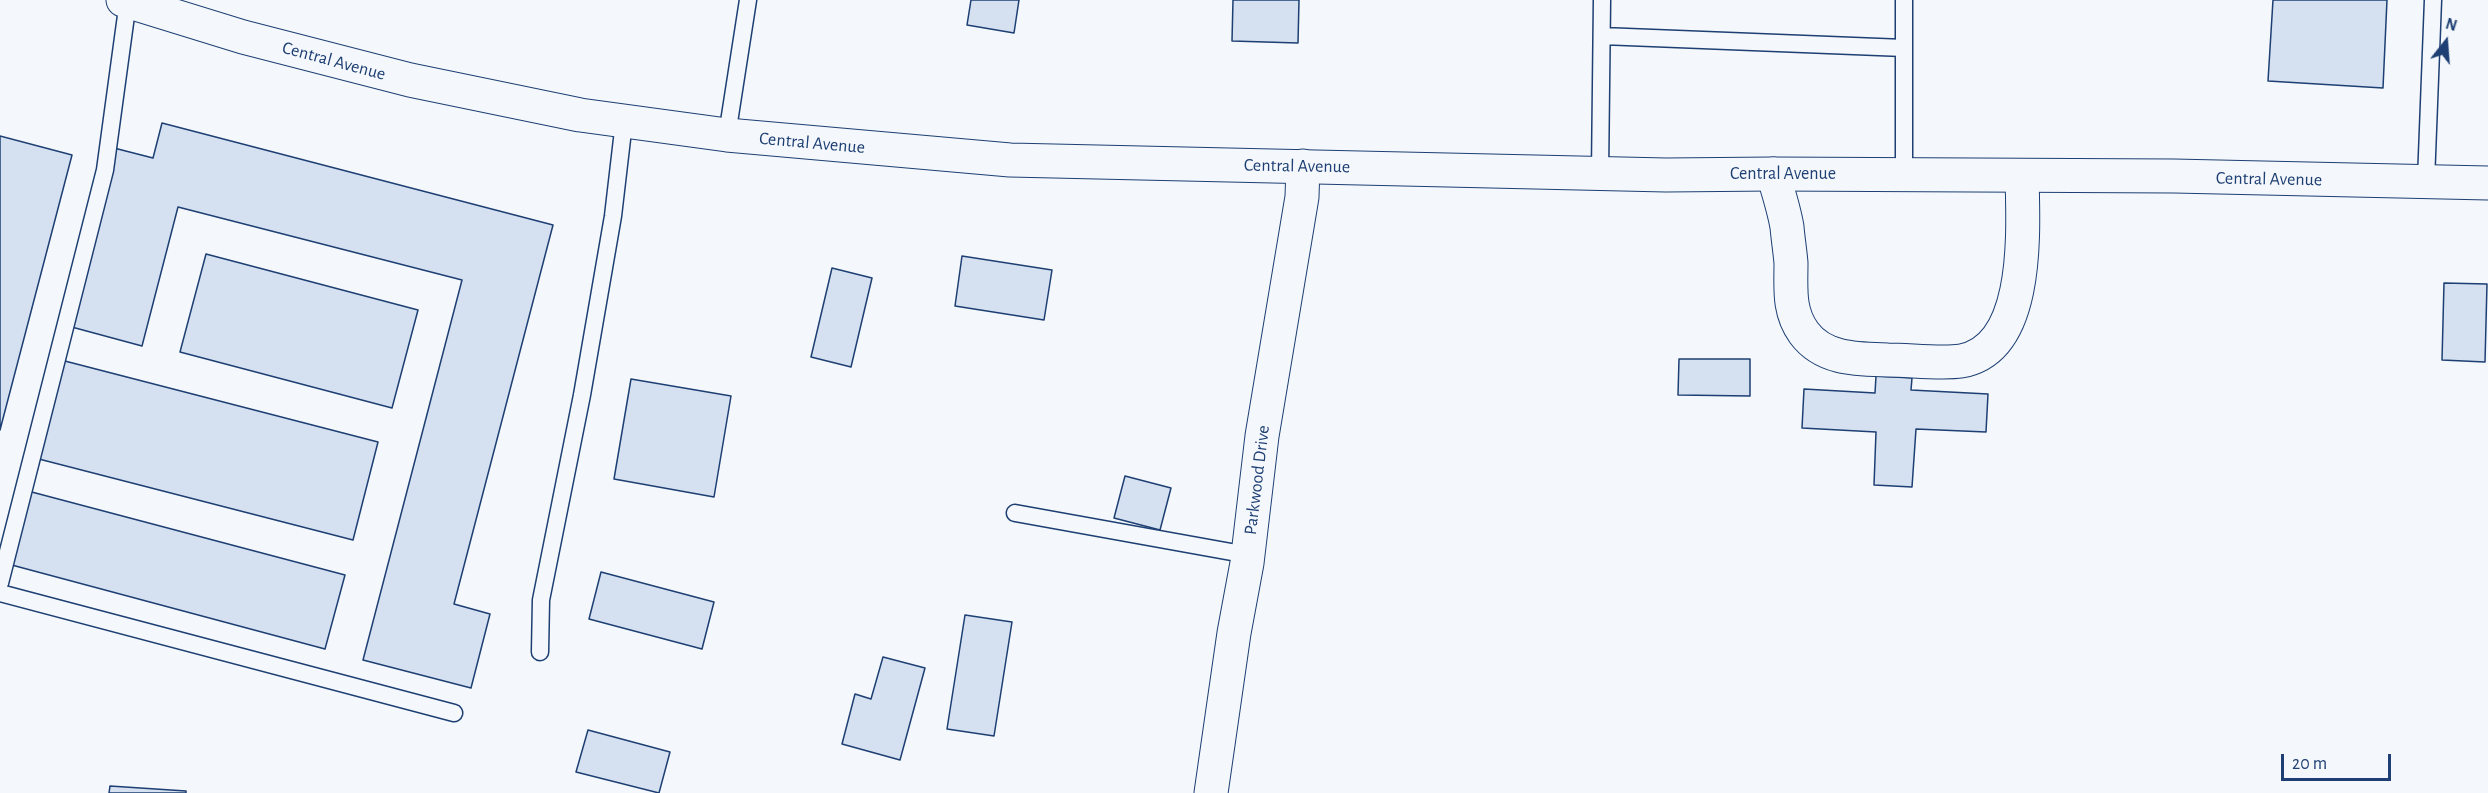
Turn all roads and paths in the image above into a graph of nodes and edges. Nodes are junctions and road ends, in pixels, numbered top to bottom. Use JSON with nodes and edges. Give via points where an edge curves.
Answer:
{"nodes":[{"id":1,"x":748,"y":0,"type":"edge"},
{"id":2,"x":1602,"y":0,"type":"edge"},
{"id":3,"x":1904,"y":0,"type":"edge"},
{"id":4,"x":2433,"y":0,"type":"edge"},
{"id":5,"x":126,"y":1,"type":"edge"},
{"id":6,"x":1602,"y":36,"type":"junction"},
{"id":7,"x":1904,"y":48,"type":"junction"},
{"id":8,"x":624,"y":122,"type":"junction"},
{"id":9,"x":727,"y":135,"type":"junction"},
{"id":10,"x":1303,"y":166,"type":"junction"},
{"id":11,"x":1600,"y":173,"type":"junction"},
{"id":12,"x":1773,"y":174,"type":"junction"},
{"id":13,"x":1904,"y":175,"type":"junction"},
{"id":14,"x":2022,"y":176,"type":"junction"},
{"id":15,"x":2426,"y":181,"type":"junction"},
{"id":16,"x":2488,"y":183,"type":"edge"},
{"id":17,"x":1016,"y":513,"type":"dead end"},
{"id":18,"x":1248,"y":555,"type":"junction"},
{"id":19,"x":0,"y":584,"type":"edge"},
{"id":20,"x":0,"y":593,"type":"edge"},
{"id":21,"x":540,"y":652,"type":"dead end"},
{"id":22,"x":454,"y":713,"type":"dead end"},
{"id":23,"x":1211,"y":793,"type":"edge"}],
"edges":[{"from":1,"to":9,"type":"lane"},
{"from":2,"to":6,"type":"lane"},
{"from":3,"to":7,"type":"lane"},
{"from":4,"to":15,"type":"lane"},
{"from":5,"to":8,"type":"street","name":"Central Avenue","via":[[410,81]]},
{"from":5,"to":19,"type":"lane","via":[[105,170]]},
{"from":6,"to":7,"type":"lane"},
{"from":6,"to":11,"type":"lane"},
{"from":7,"to":13,"type":"lane"},
{"from":8,"to":9,"type":"street","name":"Central Avenue"},
{"from":8,"to":21,"type":"lane","via":[[584,384],[541,600]]},
{"from":9,"to":10,"type":"street","name":"Central Avenue","via":[[1010,160]]},
{"from":10,"to":11,"type":"street","name":"Central Avenue"},
{"from":10,"to":18,"type":"street","name":"Parkwood Drive","via":[[1302,198],[1262,436]]},
{"from":11,"to":12,"type":"street","name":"Central Avenue"},
{"from":12,"to":13,"type":"street","name":"Central Avenue"},
{"from":12,"to":14,"type":"street","via":[[1786,224],[1795,317],[1806,335],[1826,350],[1848,359],[1962,361],[1985,350],[2004,329],[2023,255]]},
{"from":13,"to":14,"type":"street","name":"Central Avenue"},
{"from":14,"to":15,"type":"street","name":"Central Avenue"},
{"from":15,"to":16,"type":"street","name":"Central Avenue"},
{"from":17,"to":18,"type":"lane"},
{"from":18,"to":23,"type":"street","name":"Parkwood Drive"},
{"from":20,"to":22,"type":"lane"}]}
